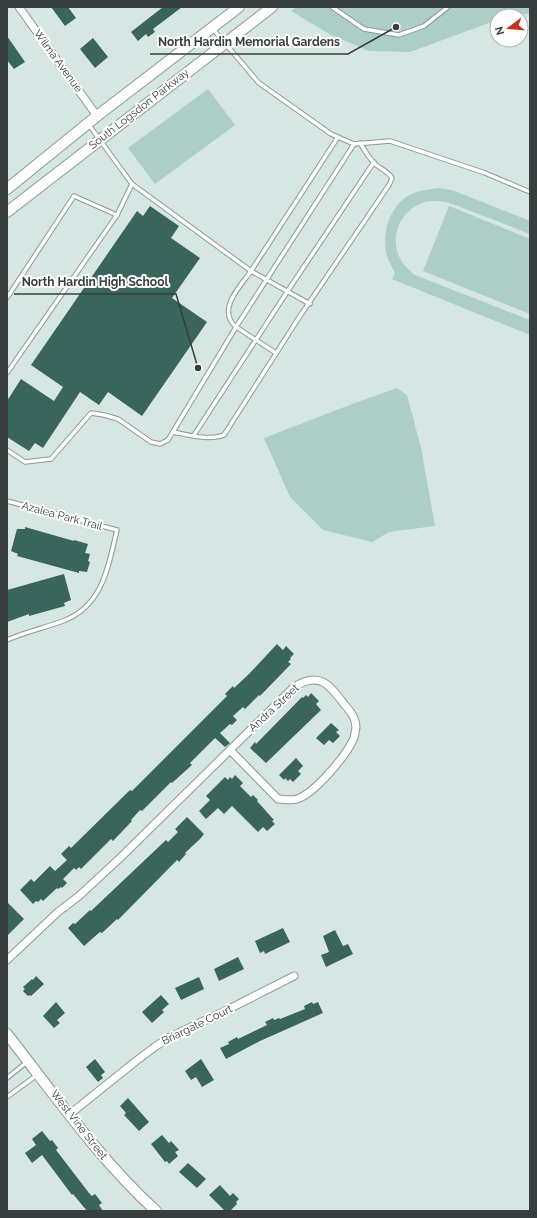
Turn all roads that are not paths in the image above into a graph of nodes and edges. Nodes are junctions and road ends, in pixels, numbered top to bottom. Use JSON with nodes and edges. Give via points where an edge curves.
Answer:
{"nodes":[{"id":1,"x":19,"y":7,"type":"edge"},
{"id":2,"x":239,"y":7,"type":"edge"},
{"id":3,"x":272,"y":7,"type":"edge"},
{"id":4,"x":332,"y":7,"type":"edge"},
{"id":5,"x":448,"y":7,"type":"edge"},
{"id":6,"x":211,"y":28,"type":"junction"},
{"id":7,"x":225,"y":44,"type":"junction"},
{"id":8,"x":97,"y":116,"type":"junction"},
{"id":9,"x":88,"y":124,"type":"junction"},
{"id":10,"x":338,"y":137,"type":"junction"},
{"id":11,"x":99,"y":140,"type":"junction"},
{"id":12,"x":360,"y":143,"type":"junction"},
{"id":13,"x":354,"y":144,"type":"junction"},
{"id":14,"x":374,"y":162,"type":"junction"},
{"id":15,"x":132,"y":184,"type":"junction"},
{"id":16,"x":7,"y":189,"type":"edge"},
{"id":17,"x":530,"y":192,"type":"edge"},
{"id":18,"x":7,"y":212,"type":"edge"},
{"id":19,"x":117,"y":215,"type":"junction"},
{"id":20,"x":251,"y":271,"type":"junction"},
{"id":21,"x":267,"y":280,"type":"junction"},
{"id":22,"x":287,"y":292,"type":"junction"},
{"id":23,"x":7,"y":298,"type":"edge"},
{"id":24,"x":310,"y":304,"type":"junction"},
{"id":25,"x":236,"y":327,"type":"junction"},
{"id":26,"x":256,"y":339,"type":"junction"},
{"id":27,"x":276,"y":353,"type":"junction"},
{"id":28,"x":7,"y":372,"type":"edge"},
{"id":29,"x":173,"y":432,"type":"junction"},
{"id":30,"x":194,"y":435,"type":"junction"},
{"id":31,"x":7,"y":450,"type":"edge"},
{"id":32,"x":7,"y":501,"type":"edge"},
{"id":33,"x":7,"y":640,"type":"edge"},
{"id":34,"x":230,"y":750,"type":"junction"},
{"id":35,"x":7,"y":960,"type":"edge"},
{"id":36,"x":294,"y":976,"type":"dead end"},
{"id":37,"x":7,"y":1034,"type":"edge"},
{"id":38,"x":28,"y":1061,"type":"junction"},
{"id":39,"x":38,"y":1074,"type":"junction"},
{"id":40,"x":7,"y":1078,"type":"edge"},
{"id":41,"x":7,"y":1097,"type":"edge"},
{"id":42,"x":70,"y":1114,"type":"junction"},
{"id":43,"x":156,"y":1211,"type":"edge"}],
"edges":[{"from":1,"to":8,"type":"street","name":"Wilma Avenue"},
{"from":2,"to":6,"type":"main road","name":"South Logsdon Parkway"},
{"from":3,"to":7,"type":"main road","name":"South Logsdon Parkway"},
{"from":4,"to":5,"type":"lane","via":[[364,29],[400,35],[424,26]]},
{"from":6,"to":7,"type":"lane"},
{"from":6,"to":8,"type":"main road","name":"South Logsdon Parkway"},
{"from":7,"to":10,"type":"lane","via":[[259,83]]},
{"from":7,"to":11,"type":"main road","name":"South Logsdon Parkway"},
{"from":8,"to":9,"type":"main road","name":"South Logsdon Parkway"},
{"from":9,"to":11,"type":"lane"},
{"from":9,"to":16,"type":"main road","name":"South Logsdon Parkway"},
{"from":10,"to":13,"type":"lane"},
{"from":10,"to":20,"type":"lane"},
{"from":11,"to":15,"type":"lane"},
{"from":11,"to":18,"type":"main road","name":"South Logsdon Parkway"},
{"from":12,"to":13,"type":"lane"},
{"from":12,"to":14,"type":"lane"},
{"from":12,"to":17,"type":"lane","via":[[390,141],[485,173]]},
{"from":13,"to":21,"type":"lane"},
{"from":14,"to":22,"type":"lane"},
{"from":14,"to":24,"type":"lane","via":[[392,178]]},
{"from":15,"to":19,"type":"lane"},
{"from":15,"to":20,"type":"lane"},
{"from":19,"to":23,"type":"lane","via":[[74,196]]},
{"from":19,"to":28,"type":"lane"},
{"from":20,"to":21,"type":"lane"},
{"from":20,"to":25,"type":"lane","via":[[229,307],[230,320]]},
{"from":21,"to":22,"type":"lane"},
{"from":21,"to":25,"type":"lane"},
{"from":22,"to":24,"type":"lane"},
{"from":22,"to":26,"type":"lane"},
{"from":24,"to":27,"type":"lane"},
{"from":25,"to":26,"type":"lane"},
{"from":25,"to":29,"type":"lane"},
{"from":26,"to":27,"type":"lane"},
{"from":26,"to":30,"type":"lane"},
{"from":27,"to":30,"type":"lane","via":[[224,435],[218,438]]},
{"from":29,"to":30,"type":"lane"},
{"from":29,"to":31,"type":"lane","via":[[168,440],[160,444],[151,442],[118,420],[91,413],[51,459],[25,462]]},
{"from":32,"to":33,"type":"lane","name":"Azalea Park Trail","via":[[117,530],[104,581],[88,606],[64,620]]},
{"from":34,"to":34,"type":"street","name":"Andra Street","via":[[278,799],[296,800],[309,792],[334,768],[354,739],[354,717],[332,688],[322,682],[304,681],[294,687]]},
{"from":34,"to":35,"type":"street","name":"Andra Street","via":[[120,858]]},
{"from":36,"to":42,"type":"street","name":"Briargate Court","via":[[170,1037]]},
{"from":37,"to":38,"type":"main road","name":"West Vine Street"},
{"from":38,"to":39,"type":"main road","name":"West Vine Street"},
{"from":38,"to":40,"type":"lane"},
{"from":39,"to":41,"type":"lane"},
{"from":39,"to":42,"type":"main road","name":"West Vine Street"},
{"from":42,"to":43,"type":"main road","name":"West Vine Street","via":[[102,1156]]}]}
